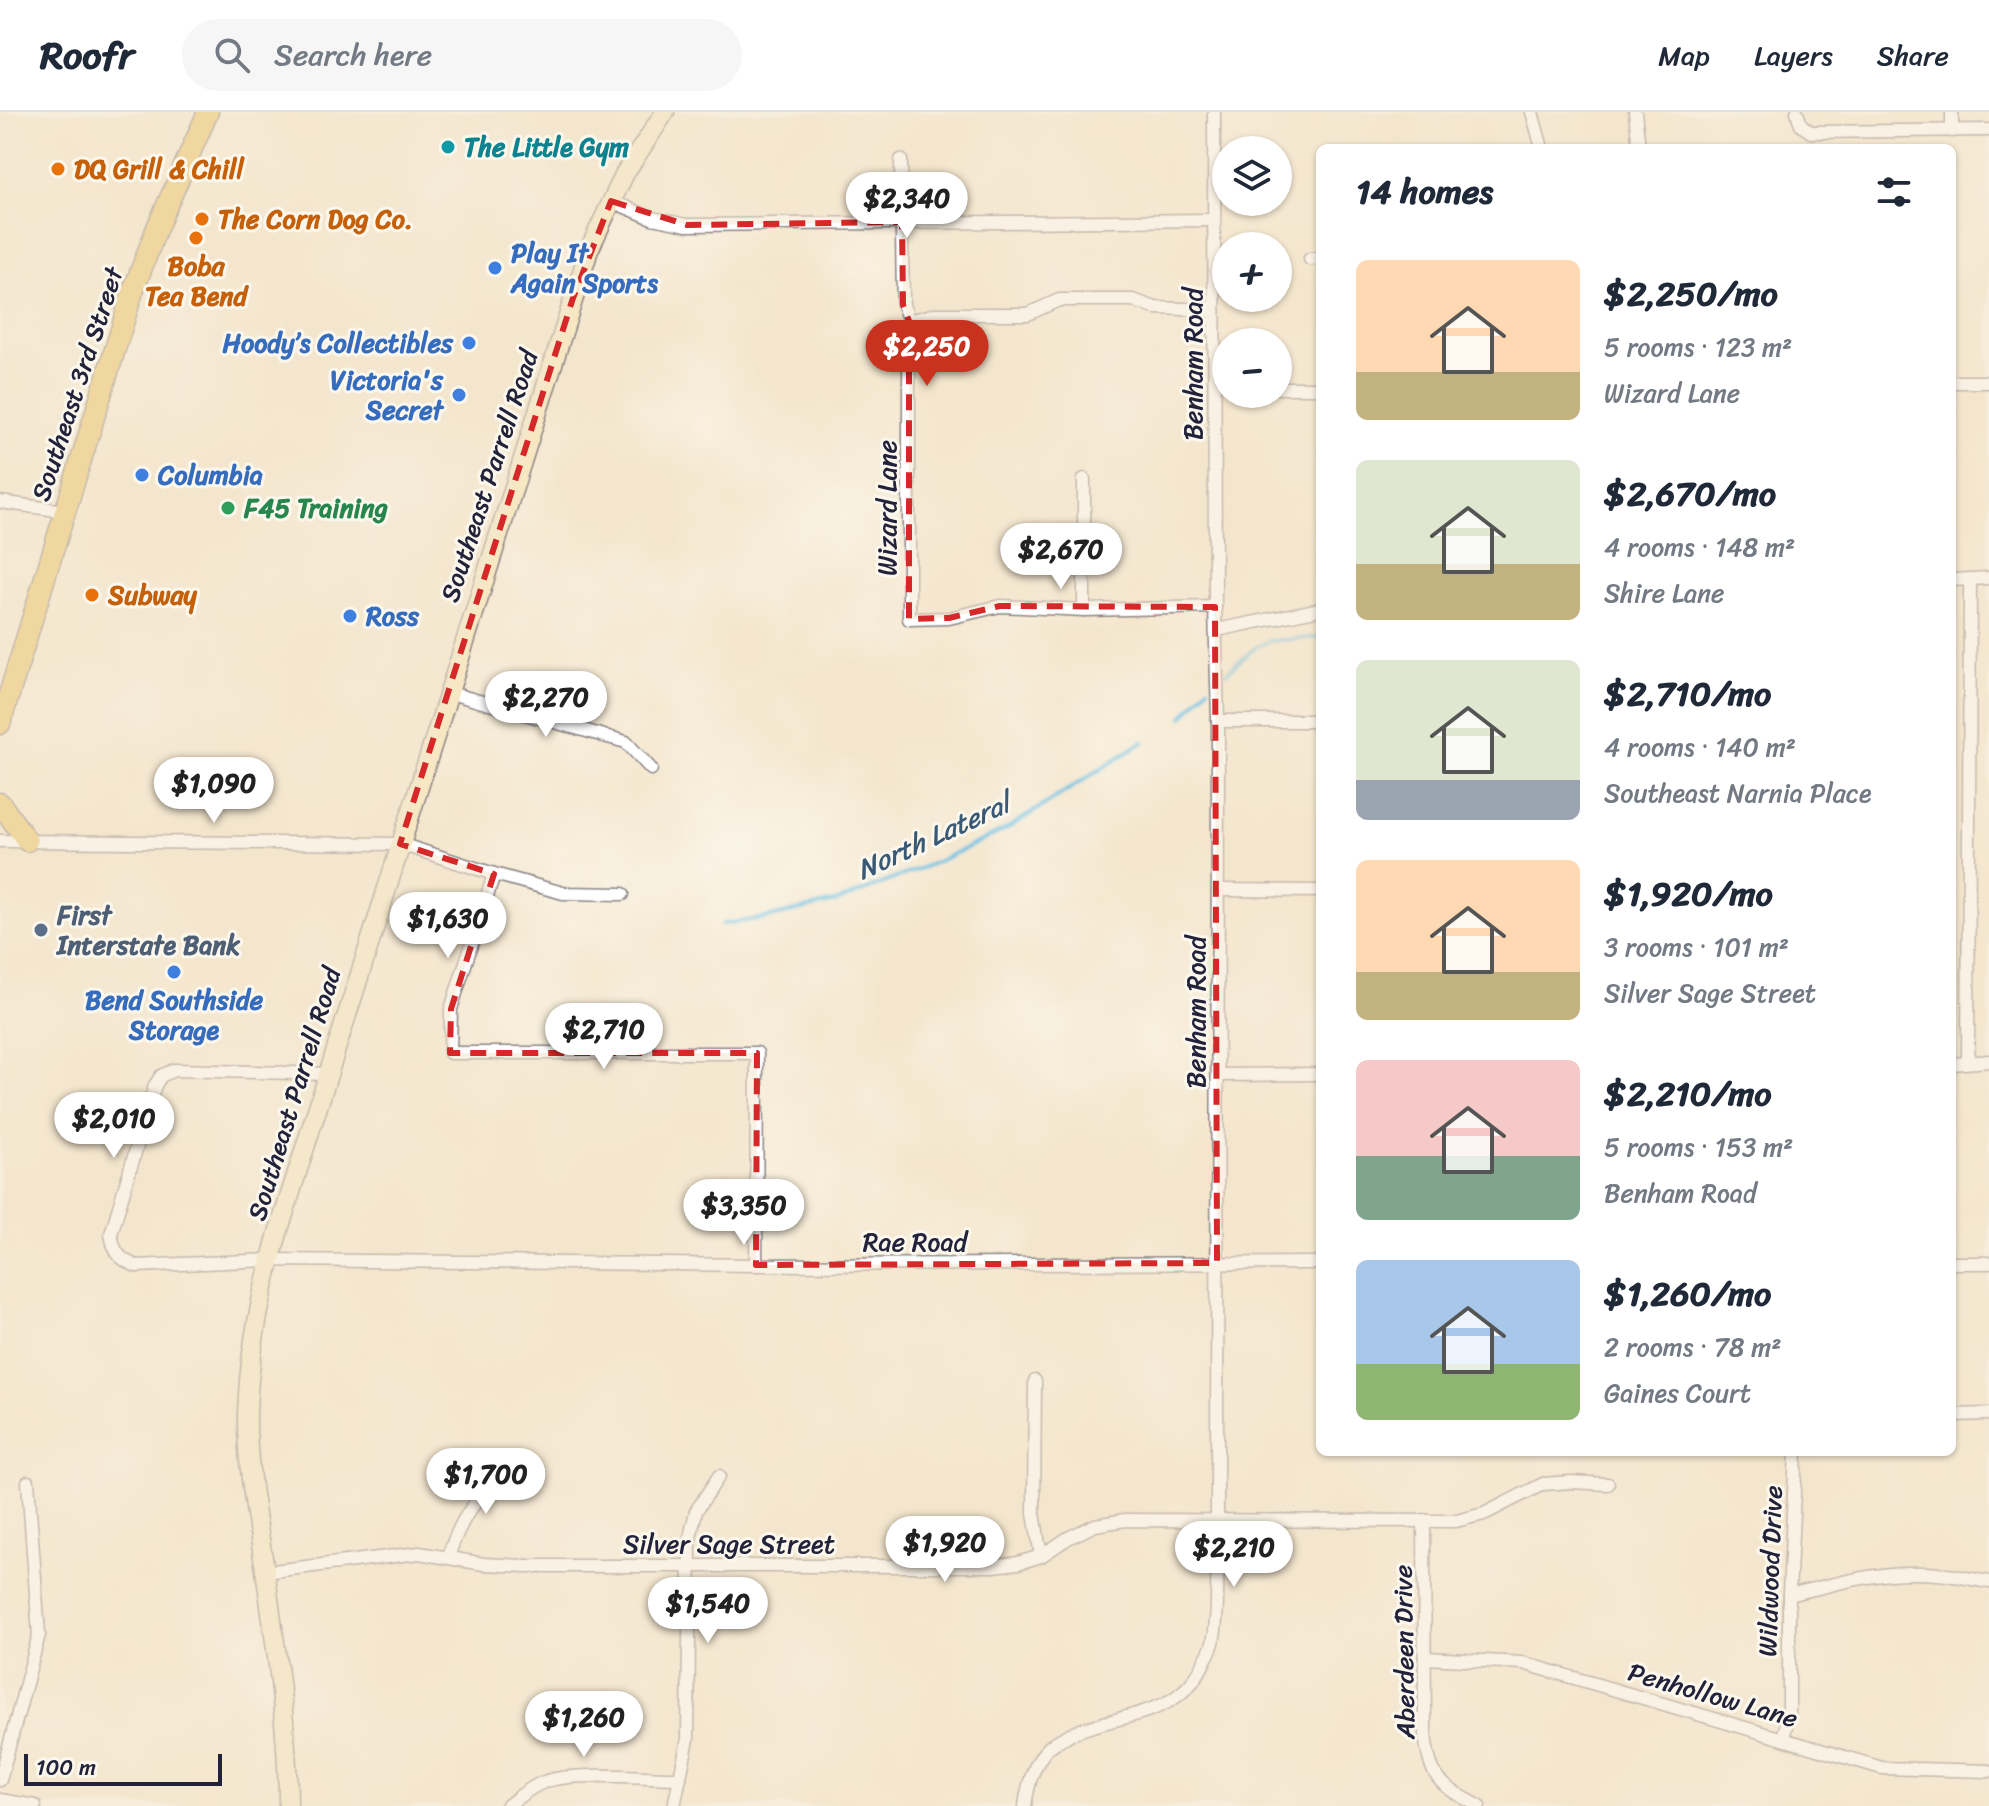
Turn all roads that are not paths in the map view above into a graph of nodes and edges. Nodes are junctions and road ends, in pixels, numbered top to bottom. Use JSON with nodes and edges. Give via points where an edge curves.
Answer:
{"nodes":[{"id":1,"x":208,"y":112,"type":"edge"},
{"id":2,"x":665,"y":112,"type":"edge"},
{"id":3,"x":1214,"y":112,"type":"edge"},
{"id":4,"x":1532,"y":112,"type":"edge"},
{"id":5,"x":1635,"y":112,"type":"edge"},
{"id":6,"x":1952,"y":112,"type":"edge"},
{"id":7,"x":1799,"y":119,"type":"edge"},
{"id":8,"x":1989,"y":130,"type":"edge"},
{"id":9,"x":1952,"y":131,"type":"junction"},
{"id":10,"x":1541,"y":144,"type":"edge"},
{"id":11,"x":1639,"y":144,"type":"edge"},
{"id":12,"x":901,"y":160,"type":"dead end"},
{"id":13,"x":611,"y":201,"type":"junction"},
{"id":14,"x":1213,"y":220,"type":"junction"},
{"id":15,"x":902,"y":222,"type":"junction"},
{"id":16,"x":1213,"y":232,"type":"edge"},
{"id":17,"x":1212,"y":310,"type":"edge"},
{"id":18,"x":909,"y":321,"type":"junction"},
{"id":19,"x":1956,"y":382,"type":"edge"},
{"id":20,"x":1989,"y":382,"type":"edge"},
{"id":21,"x":1292,"y":388,"type":"edge"},
{"id":22,"x":1316,"y":388,"type":"edge"},
{"id":23,"x":1220,"y":408,"type":"edge"},
{"id":24,"x":1084,"y":479,"type":"dead end"},
{"id":25,"x":0,"y":502,"type":"edge"},
{"id":26,"x":64,"y":511,"type":"junction"},
{"id":27,"x":1989,"y":578,"type":"edge"},
{"id":28,"x":1956,"y":580,"type":"edge"},
{"id":29,"x":1970,"y":580,"type":"junction"},
{"id":30,"x":1215,"y":607,"type":"junction"},
{"id":31,"x":1084,"y":610,"type":"junction"},
{"id":32,"x":1316,"y":610,"type":"edge"},
{"id":33,"x":1217,"y":630,"type":"junction"},
{"id":34,"x":450,"y":693,"type":"junction"},
{"id":35,"x":1218,"y":721,"type":"junction"},
{"id":36,"x":1316,"y":721,"type":"edge"},
{"id":37,"x":0,"y":724,"type":"edge"},
{"id":38,"x":651,"y":769,"type":"dead end"},
{"id":39,"x":0,"y":803,"type":"edge"},
{"id":40,"x":0,"y":841,"type":"edge"},
{"id":41,"x":27,"y":841,"type":"junction"},
{"id":42,"x":400,"y":844,"type":"junction"},
{"id":43,"x":494,"y":874,"type":"junction"},
{"id":44,"x":1218,"y":890,"type":"junction"},
{"id":45,"x":1316,"y":891,"type":"edge"},
{"id":46,"x":623,"y":894,"type":"dead end"},
{"id":47,"x":1989,"y":1061,"type":"edge"},
{"id":48,"x":1968,"y":1062,"type":"junction"},
{"id":49,"x":1956,"y":1064,"type":"edge"},
{"id":50,"x":328,"y":1074,"type":"junction"},
{"id":51,"x":1316,"y":1074,"type":"edge"},
{"id":52,"x":1218,"y":1075,"type":"junction"},
{"id":53,"x":270,"y":1260,"type":"junction"},
{"id":54,"x":1217,"y":1263,"type":"junction"},
{"id":55,"x":1316,"y":1263,"type":"edge"},
{"id":56,"x":1956,"y":1263,"type":"edge"},
{"id":57,"x":1989,"y":1263,"type":"edge"},
{"id":58,"x":756,"y":1265,"type":"junction"},
{"id":59,"x":1035,"y":1381,"type":"dead end"},
{"id":60,"x":1989,"y":1414,"type":"edge"},
{"id":61,"x":1956,"y":1415,"type":"edge"},
{"id":62,"x":1796,"y":1456,"type":"edge"},
{"id":63,"x":514,"y":1468,"type":"dead end"},
{"id":64,"x":719,"y":1476,"type":"dead end"},
{"id":65,"x":28,"y":1482,"type":"dead end"},
{"id":66,"x":1608,"y":1484,"type":"dead end"},
{"id":67,"x":1217,"y":1520,"type":"junction"},
{"id":68,"x":1424,"y":1520,"type":"junction"},
{"id":69,"x":1041,"y":1556,"type":"junction"},
{"id":70,"x":448,"y":1557,"type":"junction"},
{"id":71,"x":690,"y":1567,"type":"junction"},
{"id":72,"x":265,"y":1572,"type":"junction"},
{"id":73,"x":1989,"y":1582,"type":"edge"},
{"id":74,"x":1789,"y":1595,"type":"junction"},
{"id":75,"x":1426,"y":1658,"type":"junction"},
{"id":76,"x":1783,"y":1738,"type":"junction"},
{"id":77,"x":1989,"y":1771,"type":"edge"},
{"id":78,"x":680,"y":1778,"type":"junction"},
{"id":79,"x":0,"y":1780,"type":"edge"},
{"id":80,"x":0,"y":1800,"type":"edge"},
{"id":81,"x":35,"y":1806,"type":"edge"},
{"id":82,"x":288,"y":1806,"type":"edge"},
{"id":83,"x":507,"y":1806,"type":"edge"},
{"id":84,"x":674,"y":1806,"type":"edge"},
{"id":85,"x":1025,"y":1806,"type":"edge"},
{"id":86,"x":1479,"y":1806,"type":"edge"}],
"edges":[{"from":1,"to":26,"type":"main road","name":"Southeast 3rd Street","via":[[132,294]]},
{"from":2,"to":13,"type":"street","name":"Southeast Parrell Road"},
{"from":3,"to":14,"type":"street","name":"Benham Road"},
{"from":4,"to":10,"type":"street"},
{"from":5,"to":11,"type":"street"},
{"from":6,"to":9,"type":"street"},
{"from":7,"to":9,"type":"street","via":[[1811,132]]},
{"from":8,"to":9,"type":"street"},
{"from":12,"to":15,"type":"street","name":"Wizard Lane"},
{"from":13,"to":15,"type":"street","via":[[687,225]]},
{"from":13,"to":34,"type":"street","name":"Southeast Parrell Road","via":[[573,298]]},
{"from":14,"to":15,"type":"street"},
{"from":14,"to":16,"type":"street","name":"Benham Road"},
{"from":15,"to":18,"type":"street","name":"Wizard Lane","via":[[903,305]]},
{"from":17,"to":18,"type":"street","via":[[1155,308],[1133,300],[1059,300],[1028,314],[935,314]]},
{"from":18,"to":31,"type":"street","name":"Wizard Lane","via":[[909,619],[949,618],[1000,606]]},
{"from":19,"to":20,"type":"street"},
{"from":21,"to":22,"type":"street"},
{"from":23,"to":30,"type":"street","name":"Benham Road"},
{"from":24,"to":31,"type":"street"},
{"from":25,"to":26,"type":"street"},
{"from":26,"to":37,"type":"main road","name":"Southeast 3rd Street"},
{"from":27,"to":29,"type":"street"},
{"from":28,"to":29,"type":"street"},
{"from":29,"to":48,"type":"street"},
{"from":30,"to":31,"type":"street"},
{"from":30,"to":33,"type":"street","name":"Benham Road"},
{"from":32,"to":33,"type":"street"},
{"from":33,"to":35,"type":"street","name":"Benham Road"},
{"from":34,"to":38,"type":"street","via":[[626,742]]},
{"from":34,"to":42,"type":"street","name":"Southeast Parrell Road"},
{"from":35,"to":36,"type":"street"},
{"from":35,"to":44,"type":"street","name":"Benham Road"},
{"from":39,"to":41,"type":"main road"},
{"from":40,"to":41,"type":"street"},
{"from":41,"to":42,"type":"street"},
{"from":42,"to":43,"type":"street"},
{"from":42,"to":50,"type":"street","name":"Southeast Parrell Road"},
{"from":43,"to":46,"type":"street","via":[[563,893]]},
{"from":43,"to":58,"type":"street","via":[[451,1009],[450,1053],[757,1053]]},
{"from":44,"to":45,"type":"street"},
{"from":44,"to":52,"type":"street","name":"Benham Road"},
{"from":47,"to":48,"type":"street"},
{"from":48,"to":49,"type":"street"},
{"from":50,"to":53,"type":"street","name":"Southeast Parrell Road"},
{"from":50,"to":53,"type":"street","name":"Rae Road","via":[[174,1070],[155,1085],[111,1234],[113,1250],[136,1266]]},
{"from":51,"to":52,"type":"street"},
{"from":52,"to":54,"type":"street","name":"Benham Road"},
{"from":53,"to":58,"type":"street","name":"Rae Road"},
{"from":53,"to":72,"type":"street","name":"Southeast Parrell Road","via":[[250,1362],[247,1416]]},
{"from":54,"to":55,"type":"street","name":"Rae Road"},
{"from":54,"to":58,"type":"street","name":"Rae Road"},
{"from":54,"to":67,"type":"street","name":"Benham Road"},
{"from":56,"to":57,"type":"street"},
{"from":59,"to":69,"type":"street","via":[[1034,1513]]},
{"from":60,"to":61,"type":"street"},
{"from":62,"to":74,"type":"street","name":"Wildwood Drive"},
{"from":63,"to":70,"type":"street","via":[[477,1498],[459,1524]]},
{"from":64,"to":71,"type":"street","via":[[696,1511]]},
{"from":65,"to":79,"type":"street","via":[[39,1635]]},
{"from":66,"to":68,"type":"street","name":"Silver Sage Street","via":[[1543,1484],[1484,1514],[1456,1521]]},
{"from":67,"to":68,"type":"street","name":"Silver Sage Street"},
{"from":67,"to":69,"type":"street","name":"Silver Sage Street","via":[[1095,1525]]},
{"from":67,"to":85,"type":"street","name":"Benham Road","via":[[1213,1644],[1198,1677],[1176,1698],[1144,1713],[1054,1742],[1034,1767]]},
{"from":68,"to":75,"type":"street","name":"Aberdeen Drive"},
{"from":69,"to":71,"type":"street","name":"Silver Sage Street","via":[[993,1566]]},
{"from":70,"to":71,"type":"street","name":"Silver Sage Street","via":[[526,1566]]},
{"from":70,"to":72,"type":"street","name":"Silver Sage Street","via":[[381,1556]]},
{"from":71,"to":78,"type":"street","via":[[688,1739]]},
{"from":72,"to":82,"type":"street","name":"Southeast Parrell Road","via":[[283,1713]]},
{"from":73,"to":74,"type":"street","via":[[1906,1573]]},
{"from":74,"to":76,"type":"street","name":"Wildwood Drive","via":[[1789,1714]]},
{"from":75,"to":76,"type":"street","name":"Penhollow Lane","via":[[1523,1663]]},
{"from":75,"to":86,"type":"street","name":"Aberdeen Drive","via":[[1428,1763],[1438,1780]]},
{"from":76,"to":77,"type":"street","name":"Penhollow Lane","via":[[1882,1768]]},
{"from":78,"to":83,"type":"street","via":[[545,1781]]},
{"from":78,"to":84,"type":"street"},
{"from":80,"to":81,"type":"street"}]}
